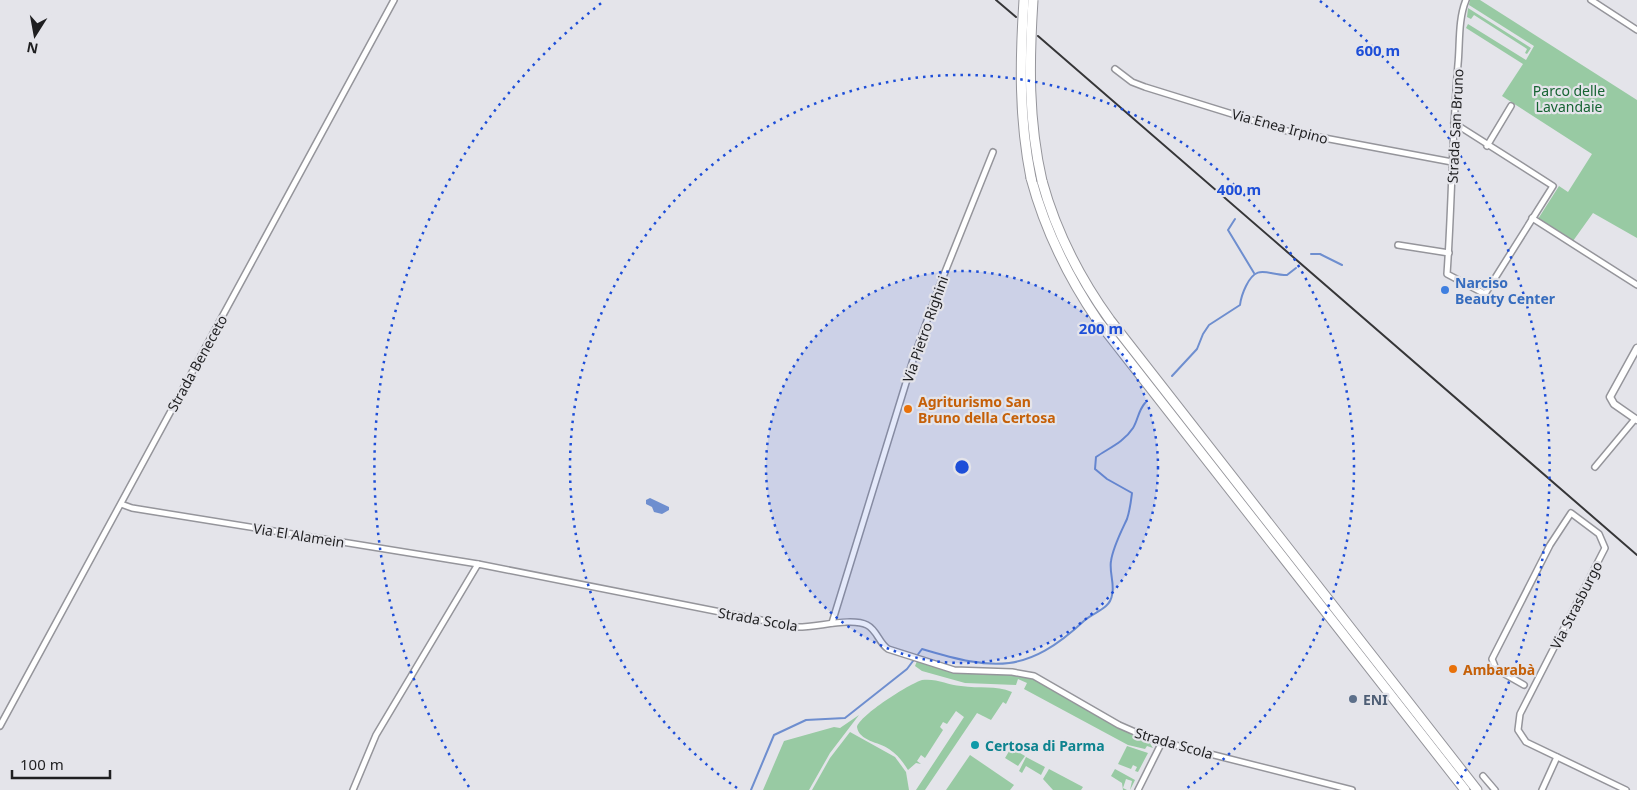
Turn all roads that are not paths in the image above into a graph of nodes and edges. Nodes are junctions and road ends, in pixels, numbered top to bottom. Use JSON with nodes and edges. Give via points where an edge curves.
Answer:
{"nodes":[{"id":1,"x":394,"y":0,"type":"edge"},
{"id":2,"x":1024,"y":0,"type":"edge"},
{"id":3,"x":1033,"y":0,"type":"edge"},
{"id":4,"x":1466,"y":0,"type":"edge"},
{"id":5,"x":1591,"y":0,"type":"edge"},
{"id":6,"x":1637,"y":30,"type":"edge"},
{"id":7,"x":1115,"y":69,"type":"dead end"},
{"id":8,"x":1511,"y":106,"type":"dead end"},
{"id":9,"x":1454,"y":124,"type":"junction"},
{"id":10,"x":1487,"y":146,"type":"junction"},
{"id":11,"x":993,"y":152,"type":"dead end"},
{"id":12,"x":1452,"y":162,"type":"junction"},
{"id":13,"x":1532,"y":218,"type":"junction"},
{"id":14,"x":1398,"y":245,"type":"dead end"},
{"id":15,"x":1448,"y":253,"type":"junction"},
{"id":16,"x":1637,"y":285,"type":"edge"},
{"id":17,"x":1637,"y":348,"type":"edge"},
{"id":18,"x":1636,"y":420,"type":"edge"},
{"id":19,"x":1595,"y":467,"type":"dead end"},
{"id":20,"x":121,"y":504,"type":"junction"},
{"id":21,"x":478,"y":564,"type":"junction"},
{"id":22,"x":832,"y":623,"type":"junction"},
{"id":23,"x":1536,"y":682,"type":"junction"},
{"id":24,"x":1524,"y":685,"type":"junction"},
{"id":25,"x":1528,"y":698,"type":"junction"},
{"id":26,"x":0,"y":726,"type":"edge"},
{"id":27,"x":1162,"y":742,"type":"junction"},
{"id":28,"x":1557,"y":757,"type":"junction"},
{"id":29,"x":1483,"y":776,"type":"dead end"},
{"id":30,"x":353,"y":790,"type":"edge"},
{"id":31,"x":1138,"y":790,"type":"edge"},
{"id":32,"x":1352,"y":790,"type":"edge"},
{"id":33,"x":1465,"y":790,"type":"edge"},
{"id":34,"x":1477,"y":790,"type":"edge"},
{"id":35,"x":1495,"y":790,"type":"edge"},
{"id":36,"x":1542,"y":790,"type":"edge"},
{"id":37,"x":1626,"y":790,"type":"edge"}],
"edges":[{"from":1,"to":20,"type":"street","name":"Strada Beneceto"},
{"from":2,"to":33,"type":"highway","bridge":true,"via":[[1021,103],[1024,137],[1032,178],[1056,249],[1075,285],[1098,321]]},
{"from":3,"to":34,"type":"highway","bridge":true,"via":[[1030,95],[1033,136],[1052,214],[1086,285]]},
{"from":4,"to":9,"type":"street","name":"Strada San Bruno"},
{"from":5,"to":6,"type":"street"},
{"from":7,"to":12,"type":"street","name":"Via Enea Irpino","via":[[1145,87],[1287,131]]},
{"from":8,"to":10,"type":"street"},
{"from":9,"to":10,"type":"street"},
{"from":9,"to":12,"type":"street","name":"Strada San Bruno"},
{"from":10,"to":13,"type":"street","via":[[1552,186]]},
{"from":11,"to":22,"type":"street","name":"Via Pietro Righini","via":[[913,360]]},
{"from":12,"to":15,"type":"street","name":"Strada San Bruno"},
{"from":13,"to":15,"type":"street","name":"Strada San Bruno","via":[[1485,294],[1447,274]]},
{"from":13,"to":16,"type":"street"},
{"from":14,"to":15,"type":"street"},
{"from":17,"to":18,"type":"street","via":[[1610,397],[1614,404]]},
{"from":18,"to":19,"type":"street"},
{"from":20,"to":21,"type":"street","name":"Via El Alamein"},
{"from":20,"to":26,"type":"street","name":"Strada Beneceto"},
{"from":21,"to":22,"type":"street","name":"Strada Scola","via":[[796,627]]},
{"from":21,"to":30,"type":"street","via":[[376,735]]},
{"from":22,"to":27,"type":"street","name":"Strada Scola","via":[[867,625],[882,644],[959,671],[1012,672],[1034,676],[1119,725]]},
{"from":23,"to":24,"type":"street"},
{"from":23,"to":24,"type":"street","name":"Via Strasburgo","via":[[1605,548],[1599,534],[1571,513],[1550,545],[1492,659],[1496,669]]},
{"from":23,"to":25,"type":"street","name":"Via Strasburgo"},
{"from":24,"to":25,"type":"street"},
{"from":25,"to":28,"type":"street","name":"Via Strasburgo","via":[[1517,721],[1520,736]]},
{"from":27,"to":31,"type":"street"},
{"from":27,"to":32,"type":"street","name":"Strada Scola"},
{"from":28,"to":36,"type":"street"},
{"from":28,"to":37,"type":"street","name":"Via Strasburgo"},
{"from":29,"to":35,"type":"street"}]}
